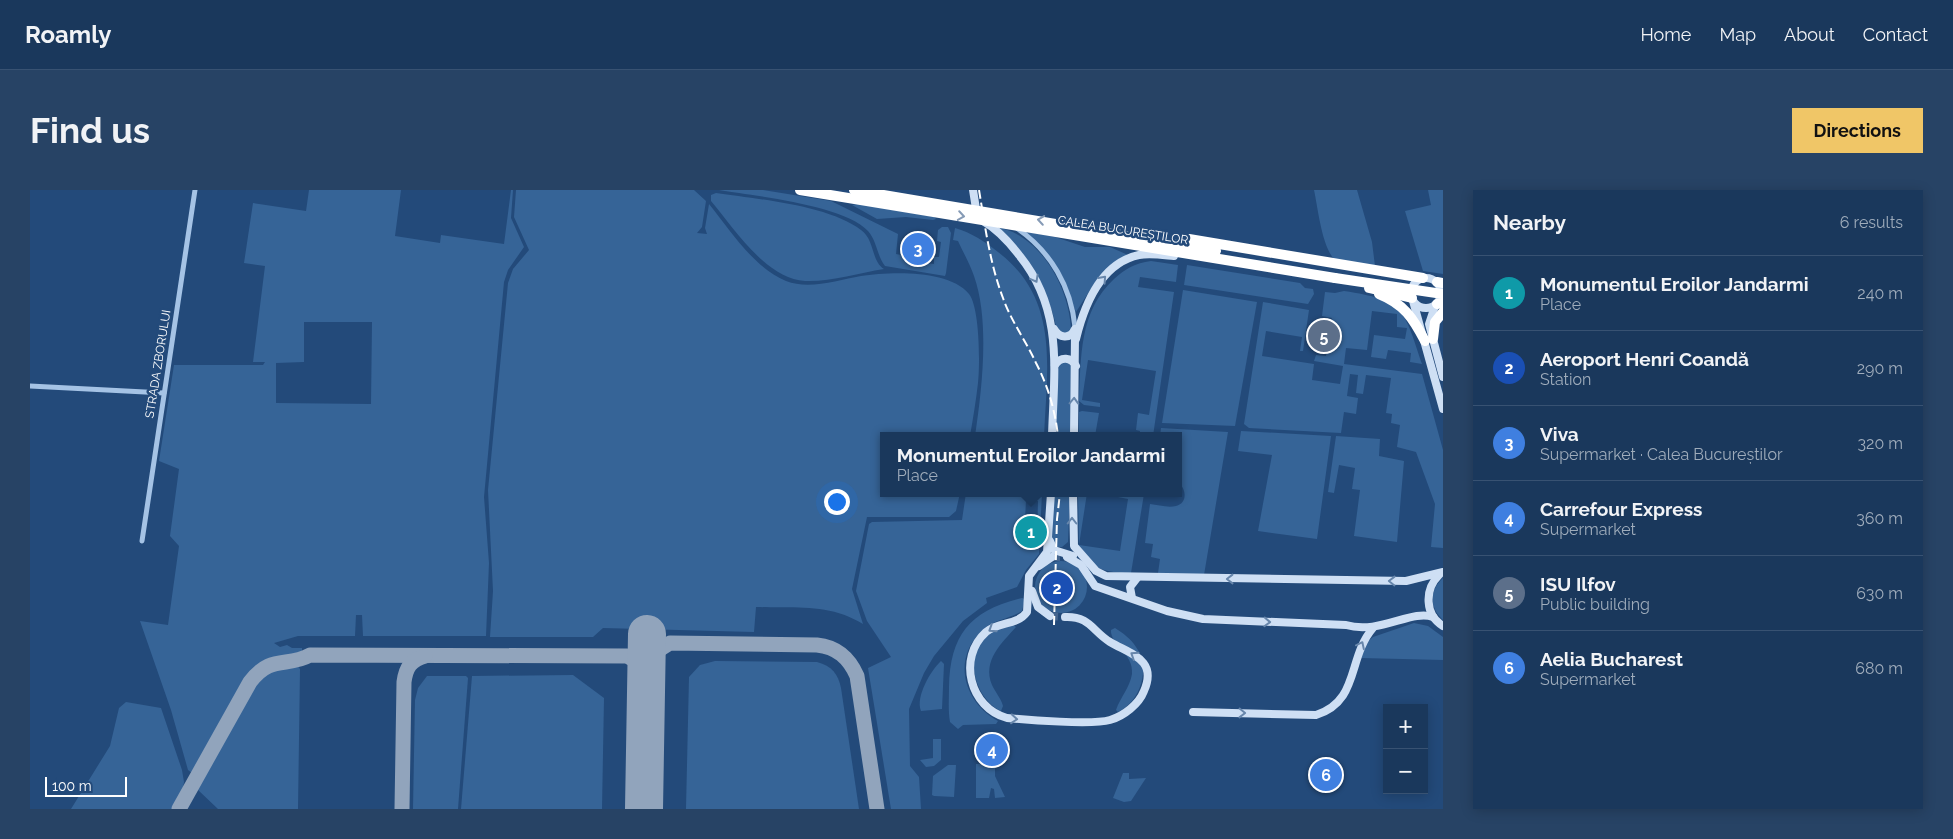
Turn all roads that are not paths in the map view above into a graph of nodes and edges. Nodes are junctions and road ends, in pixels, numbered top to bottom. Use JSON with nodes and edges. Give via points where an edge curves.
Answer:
{"nodes":[{"id":1,"x":195,"y":190,"type":"edge"},
{"id":2,"x":800,"y":190,"type":"edge"},
{"id":3,"x":854,"y":190,"type":"edge"},
{"id":4,"x":973,"y":190,"type":"edge"},
{"id":5,"x":977,"y":214,"type":"junction"},
{"id":6,"x":1011,"y":224,"type":"junction"},
{"id":7,"x":1123,"y":238,"type":"junction"},
{"id":8,"x":1217,"y":254,"type":"junction"},
{"id":9,"x":1185,"y":257,"type":"junction"},
{"id":10,"x":1344,"y":264,"type":"junction"},
{"id":11,"x":1423,"y":278,"type":"junction"},
{"id":12,"x":1341,"y":284,"type":"junction"},
{"id":13,"x":1441,"y":284,"type":"edge"},
{"id":14,"x":1362,"y":287,"type":"junction"},
{"id":15,"x":1443,"y":294,"type":"edge"},
{"id":16,"x":1412,"y":299,"type":"junction"},
{"id":17,"x":1087,"y":302,"type":"junction"},
{"id":18,"x":1440,"y":306,"type":"edge"},
{"id":19,"x":1075,"y":328,"type":"junction"},
{"id":20,"x":1054,"y":329,"type":"junction"},
{"id":21,"x":1076,"y":338,"type":"junction"},
{"id":22,"x":1429,"y":340,"type":"junction"},
{"id":23,"x":1055,"y":365,"type":"junction"},
{"id":24,"x":1076,"y":366,"type":"junction"},
{"id":25,"x":1443,"y":377,"type":"edge"},
{"id":26,"x":30,"y":386,"type":"edge"},
{"id":27,"x":164,"y":392,"type":"junction"},
{"id":28,"x":1443,"y":409,"type":"edge"},
{"id":29,"x":1052,"y":432,"type":"edge"},
{"id":30,"x":1074,"y":432,"type":"edge"},
{"id":31,"x":1051,"y":497,"type":"edge"},
{"id":32,"x":1073,"y":497,"type":"edge"},
{"id":33,"x":1049,"y":536,"type":"junction"},
{"id":34,"x":142,"y":541,"type":"dead end"},
{"id":35,"x":1052,"y":557,"type":"dead end"},
{"id":36,"x":1067,"y":557,"type":"tunnel mouth"},
{"id":37,"x":1442,"y":573,"type":"edge"},
{"id":38,"x":1137,"y":578,"type":"junction"},
{"id":39,"x":1104,"y":588,"type":"junction"},
{"id":40,"x":1132,"y":598,"type":"junction"},
{"id":41,"x":1050,"y":616,"type":"tunnel mouth"},
{"id":42,"x":1065,"y":617,"type":"tunnel mouth"},
{"id":43,"x":1433,"y":617,"type":"junction"},
{"id":44,"x":1443,"y":626,"type":"edge"},
{"id":45,"x":1372,"y":628,"type":"junction"},
{"id":46,"x":1193,"y":712,"type":"dead end"},
{"id":47,"x":1267,"y":714,"type":"junction"},
{"id":48,"x":1259,"y":722,"type":"dead end"}],
"edges":[{"from":1,"to":27,"type":"street","name":"STRADA ZBORULUI"},
{"from":2,"to":5,"type":"highway","name":"CALEA BUCUREȘTILOR","one_way":true},
{"from":3,"to":5,"type":"highway","name":"CALEA BUCUREȘTILOR"},
{"from":4,"to":5,"type":"street"},
{"from":5,"to":6,"type":"highway","name":"CALEA BUCUREȘTILOR"},
{"from":7,"to":5,"type":"highway","name":"CALEA BUCUREȘTILOR","one_way":true},
{"from":5,"to":20,"type":"street","one_way":true,"via":[[1014,248],[1033,274]]},
{"from":6,"to":7,"type":"highway","name":"CALEA BUCUREȘTILOR"},
{"from":6,"to":19,"type":"street","via":[[1036,244],[1054,266],[1068,295]]},
{"from":7,"to":8,"type":"highway","name":"CALEA BUCUREȘTILOR"},
{"from":7,"to":9,"type":"highway","via":[[1134,247]]},
{"from":7,"to":10,"type":"highway","via":[[1203,241]]},
{"from":8,"to":13,"type":"highway","name":"CALEA BUCUREȘTILOR"},
{"from":8,"to":15,"type":"highway","name":"CALEA BUCUREȘTILOR","bridge":true},
{"from":9,"to":12,"type":"highway"},
{"from":17,"to":9,"type":"street","one_way":true,"via":[[1106,275],[1130,258],[1156,254]]},
{"from":10,"to":11,"type":"highway"},
{"from":10,"to":12,"type":"highway","via":[[1349,276]]},
{"from":11,"to":13,"type":"street"},
{"from":11,"to":16,"type":"street","via":[[1412,286]]},
{"from":12,"to":14,"type":"highway"},
{"from":13,"to":18,"type":"street"},
{"from":14,"to":16,"type":"highway"},
{"from":14,"to":22,"type":"highway","via":[[1403,307]]},
{"from":16,"to":18,"type":"street","via":[[1420,307]]},
{"from":16,"to":22,"type":"street"},
{"from":17,"to":19,"type":"street"},
{"from":17,"to":21,"type":"street"},
{"from":18,"to":22,"type":"highway"},
{"from":19,"to":20,"type":"street","via":[[1071,335],[1065,337]]},
{"from":19,"to":21,"type":"street"},
{"from":20,"to":23,"type":"street"},
{"from":21,"to":24,"type":"street"},
{"from":22,"to":25,"type":"street"},
{"from":22,"to":28,"type":"street"},
{"from":23,"to":24,"type":"street","via":[[1065,358]]},
{"from":23,"to":29,"type":"street"},
{"from":30,"to":24,"type":"street","one_way":true},
{"from":26,"to":27,"type":"street"},
{"from":27,"to":34,"type":"street","name":"STRADA ZBORULUI"},
{"from":31,"to":33,"type":"street"},
{"from":38,"to":32,"type":"street","one_way":true,"via":[[1102,575],[1076,549],[1072,534]]},
{"from":33,"to":39,"type":"street","via":[[1052,548],[1080,560]]},
{"from":33,"to":42,"type":"street","one_way":true,"via":[[1046,552],[1028,580],[1027,612],[1016,621],[990,628],[974,648],[970,669],[975,694],[991,711],[1013,719],[1106,721],[1136,704],[1148,678],[1142,661],[1108,641],[1085,620]]},
{"from":35,"to":41,"type":"street","via":[[1037,569],[1032,584],[1035,603]]},
{"from":36,"to":39,"type":"street","via":[[1081,566],[1093,584]]},
{"from":37,"to":38,"type":"street","one_way":true,"via":[[1406,581]]},
{"from":37,"to":43,"type":"street","via":[[1429,590],[1429,608]]},
{"from":38,"to":40,"type":"street","via":[[1130,587]]},
{"from":39,"to":40,"type":"street"},
{"from":40,"to":45,"type":"street","one_way":true,"via":[[1167,611],[1203,619],[1346,624]]},
{"from":43,"to":44,"type":"street"},
{"from":43,"to":45,"type":"street","via":[[1422,614]]},
{"from":47,"to":45,"type":"street","one_way":true,"via":[[1316,714],[1332,706],[1349,688],[1359,648]]},
{"from":46,"to":47,"type":"street","one_way":true},
{"from":47,"to":48,"type":"street"}]}
